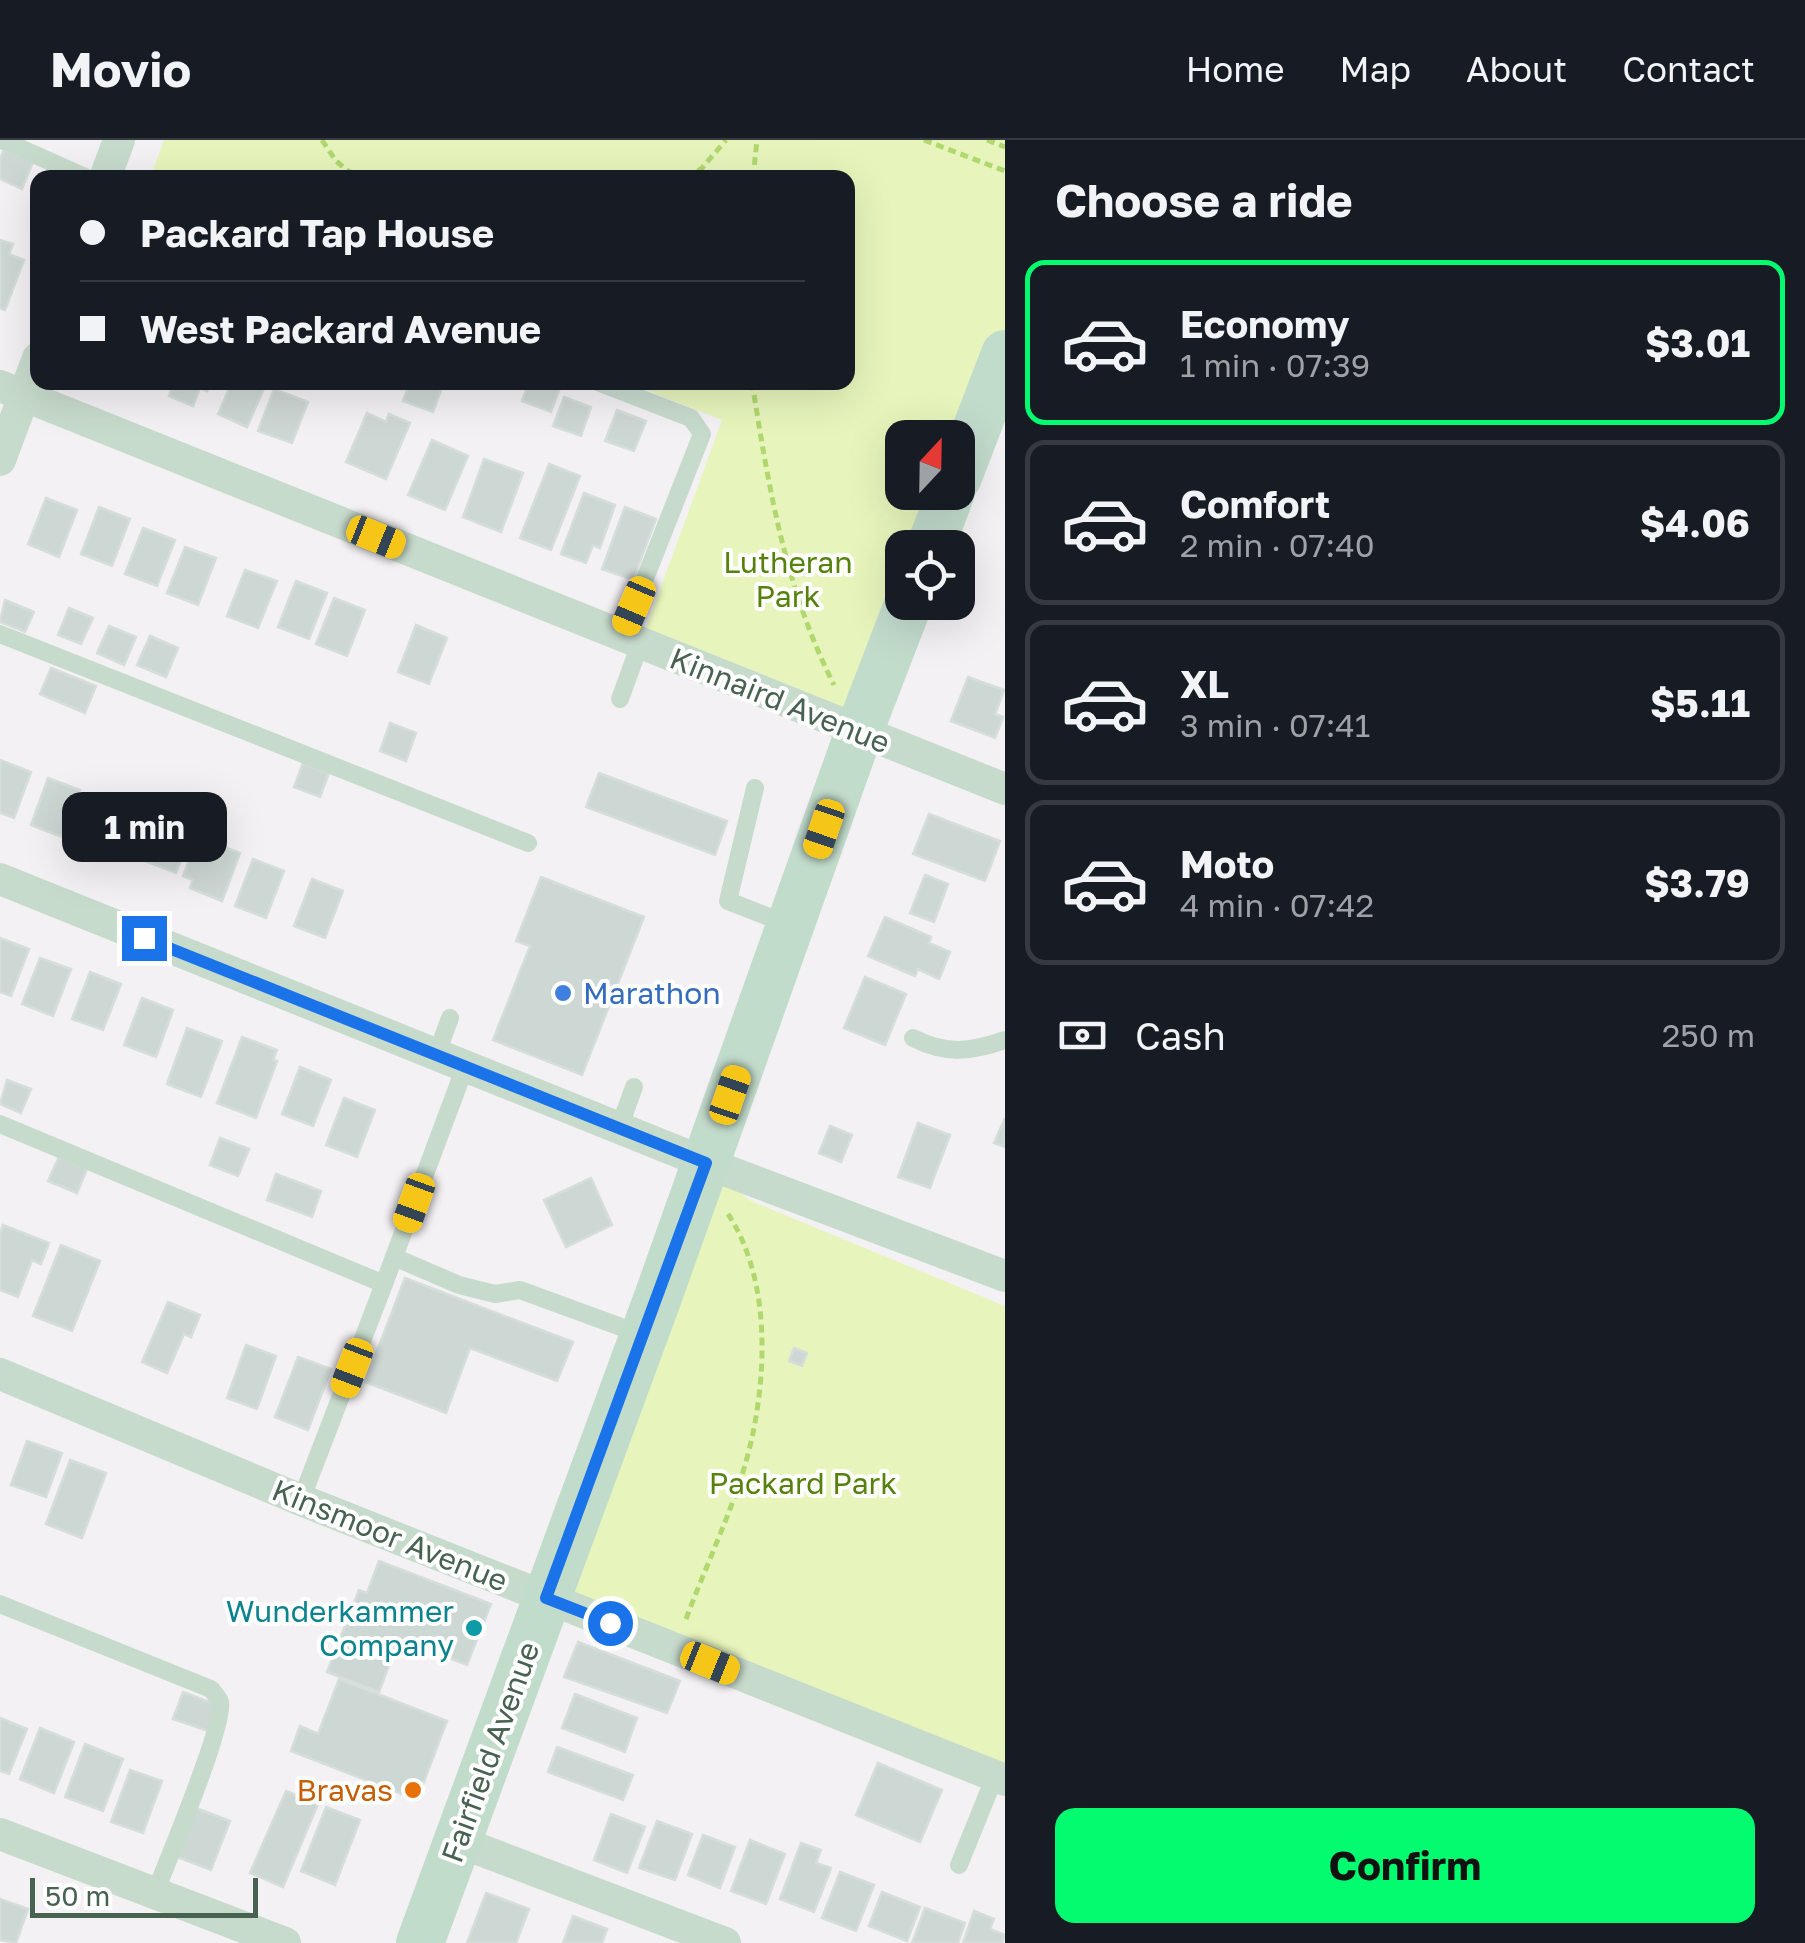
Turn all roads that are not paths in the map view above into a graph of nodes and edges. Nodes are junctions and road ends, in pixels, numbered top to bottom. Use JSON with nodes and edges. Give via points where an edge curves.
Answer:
{"nodes":[{"id":1,"x":2,"y":140,"type":"edge"},
{"id":2,"x":120,"y":140,"type":"edge"},
{"id":3,"x":69,"y":170,"type":"edge"},
{"id":4,"x":108,"y":170,"type":"edge"},
{"id":5,"x":1005,"y":354,"type":"edge"},
{"id":6,"x":30,"y":368,"type":"edge"},
{"id":7,"x":12,"y":390,"type":"edge"},
{"id":8,"x":619,"y":390,"type":"edge"},
{"id":9,"x":975,"y":433,"type":"edge"},
{"id":10,"x":0,"y":460,"type":"edge"},
{"id":11,"x":902,"y":620,"type":"edge"},
{"id":12,"x":0,"y":634,"type":"edge"},
{"id":13,"x":631,"y":641,"type":"junction"},
{"id":14,"x":620,"y":700,"type":"dead end"},
{"id":15,"x":859,"y":732,"type":"junction"},
{"id":16,"x":755,"y":788,"type":"dead end"},
{"id":17,"x":1005,"y":789,"type":"edge"},
{"id":18,"x":528,"y":843,"type":"dead end"},
{"id":19,"x":0,"y":879,"type":"edge"},
{"id":20,"x":790,"y":925,"type":"junction"},
{"id":21,"x":450,"y":1018,"type":"dead end"},
{"id":22,"x":913,"y":1038,"type":"dead end"},
{"id":23,"x":1005,"y":1040,"type":"edge"},
{"id":24,"x":450,"y":1062,"type":"junction"},
{"id":25,"x":634,"y":1088,"type":"dead end"},
{"id":26,"x":0,"y":1124,"type":"edge"},
{"id":27,"x":619,"y":1128,"type":"junction"},
{"id":28,"x":706,"y":1163,"type":"junction"},
{"id":29,"x":394,"y":1257,"type":"junction"},
{"id":30,"x":1005,"y":1276,"type":"edge"},
{"id":31,"x":384,"y":1284,"type":"junction"},
{"id":32,"x":642,"y":1335,"type":"junction"},
{"id":33,"x":0,"y":1374,"type":"edge"},
{"id":34,"x":301,"y":1500,"type":"junction"},
{"id":35,"x":546,"y":1598,"type":"junction"},
{"id":36,"x":0,"y":1604,"type":"edge"},
{"id":37,"x":1000,"y":1778,"type":"edge"},
{"id":38,"x":0,"y":1834,"type":"edge"},
{"id":39,"x":458,"y":1841,"type":"junction"},
{"id":40,"x":959,"y":1865,"type":"dead end"},
{"id":41,"x":155,"y":1893,"type":"junction"},
{"id":42,"x":286,"y":1943,"type":"edge"},
{"id":43,"x":420,"y":1943,"type":"edge"},
{"id":44,"x":725,"y":1943,"type":"edge"}],
"edges":[{"from":1,"to":3,"type":"lane"},
{"from":2,"to":4,"type":"street"},
{"from":5,"to":9,"type":"main road"},
{"from":6,"to":7,"type":"street"},
{"from":7,"to":10,"type":"street"},
{"from":7,"to":13,"type":"street","name":"Kinnaird Avenue"},
{"from":8,"to":13,"type":"lane","via":[[691,418],[702,434]]},
{"from":11,"to":15,"type":"main road","name":"Fairfield Avenue"},
{"from":12,"to":18,"type":"lane"},
{"from":13,"to":14,"type":"lane"},
{"from":13,"to":15,"type":"street","name":"Kinnaird Avenue"},
{"from":15,"to":17,"type":"street","name":"Kinnaird Avenue"},
{"from":15,"to":20,"type":"main road","name":"Fairfield Avenue"},
{"from":16,"to":20,"type":"lane","via":[[728,901]]},
{"from":19,"to":24,"type":"street"},
{"from":20,"to":28,"type":"main road","name":"Fairfield Avenue"},
{"from":21,"to":24,"type":"lane"},
{"from":22,"to":23,"type":"lane","via":[[958,1052]]},
{"from":24,"to":27,"type":"street"},
{"from":24,"to":29,"type":"lane"},
{"from":25,"to":27,"type":"lane"},
{"from":26,"to":31,"type":"lane"},
{"from":27,"to":28,"type":"street"},
{"from":28,"to":30,"type":"street"},
{"from":28,"to":32,"type":"main road","name":"Fairfield Avenue"},
{"from":29,"to":31,"type":"lane"},
{"from":29,"to":32,"type":"lane","via":[[459,1285],[495,1294],[520,1290]]},
{"from":31,"to":34,"type":"lane"},
{"from":32,"to":35,"type":"main road","name":"Fairfield Avenue"},
{"from":33,"to":34,"type":"street","name":"Kinsmoor Avenue"},
{"from":34,"to":35,"type":"street","name":"Kinsmoor Avenue"},
{"from":35,"to":37,"type":"street","name":"Kinsmoor Avenue"},
{"from":35,"to":39,"type":"main road","name":"Fairfield Avenue"},
{"from":36,"to":41,"type":"lane","via":[[211,1690],[220,1700],[206,1762]]},
{"from":37,"to":40,"type":"lane"},
{"from":38,"to":41,"type":"street"},
{"from":39,"to":43,"type":"main road","name":"Fairfield Avenue"},
{"from":39,"to":44,"type":"street"},
{"from":41,"to":42,"type":"street"}]}
